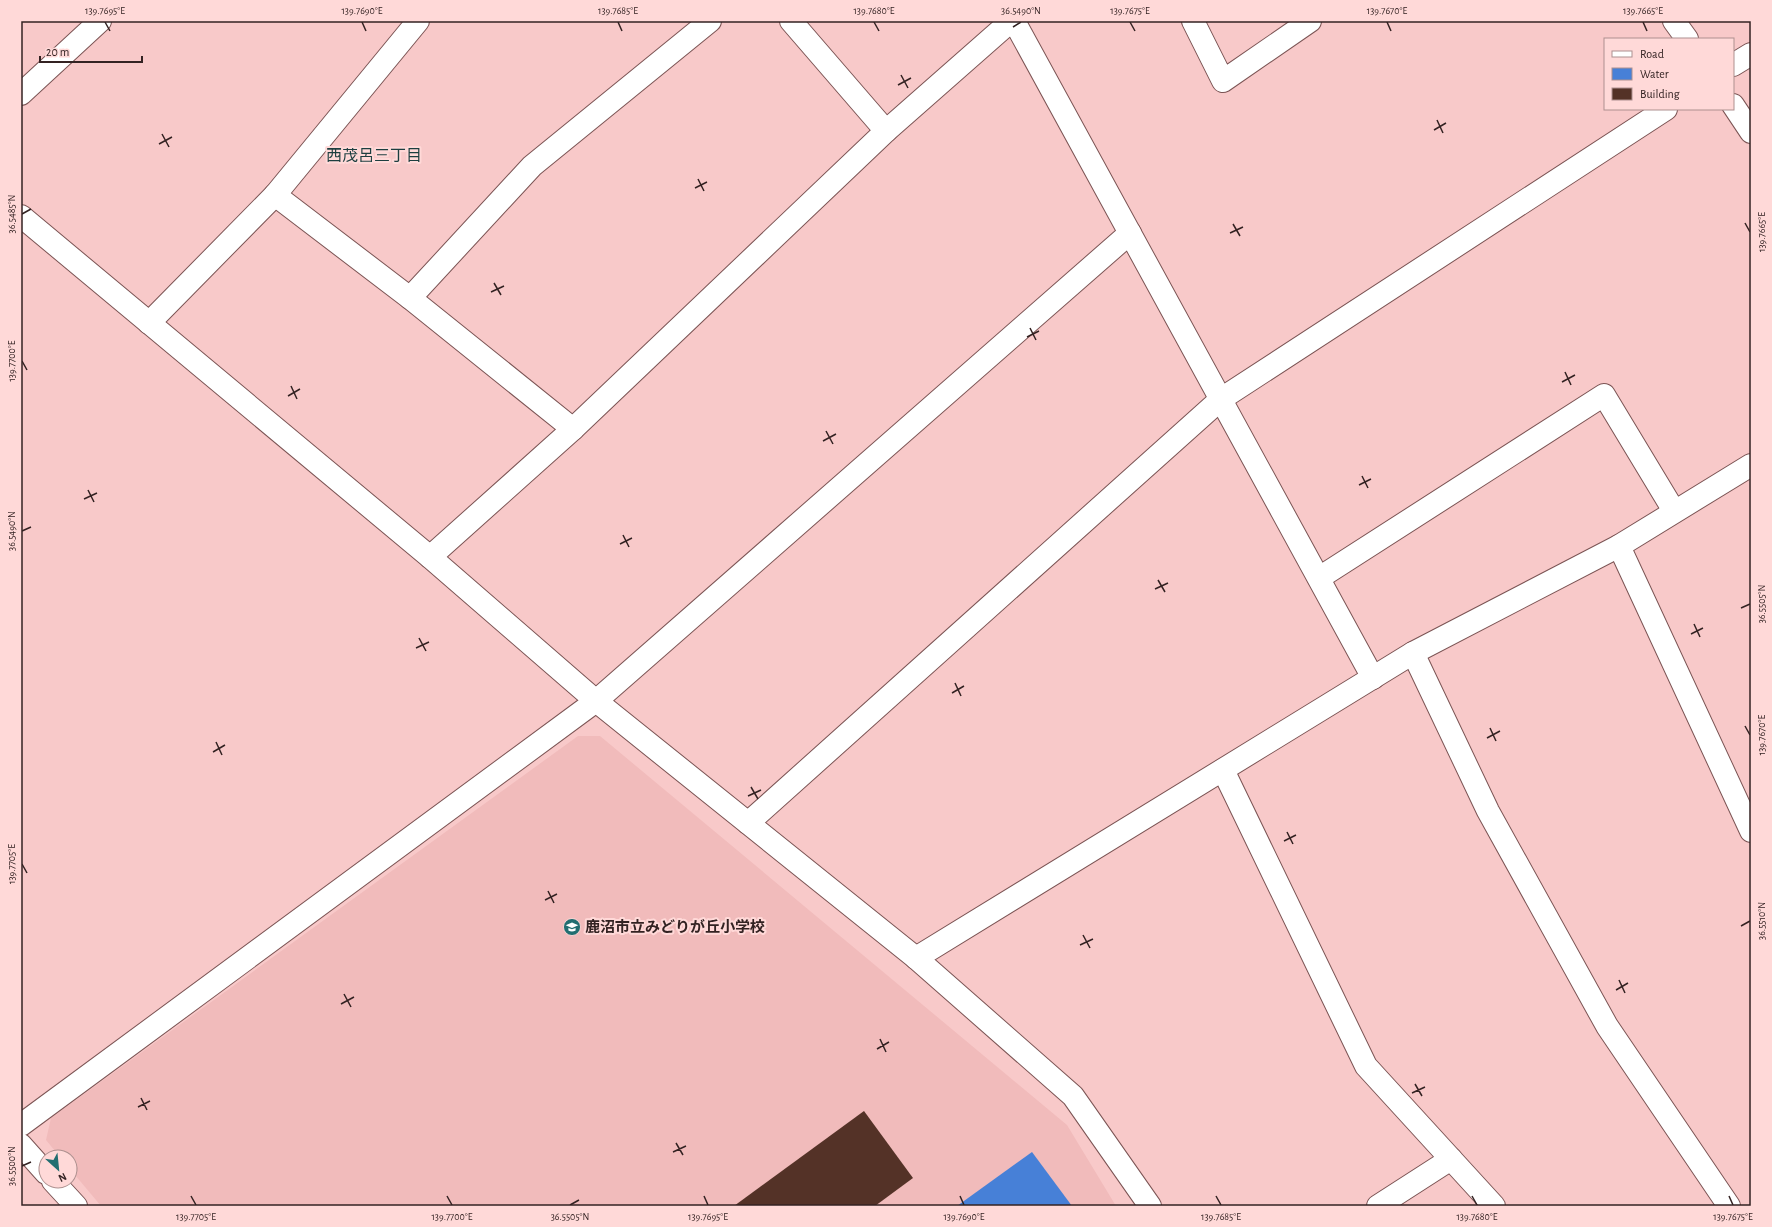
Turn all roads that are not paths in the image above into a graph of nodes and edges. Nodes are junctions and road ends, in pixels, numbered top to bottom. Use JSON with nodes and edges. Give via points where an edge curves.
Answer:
{"nodes":[{"id":1,"x":100,"y":21,"type":"edge"},
{"id":2,"x":418,"y":21,"type":"edge"},
{"id":3,"x":710,"y":21,"type":"edge"},
{"id":4,"x":791,"y":21,"type":"edge"},
{"id":5,"x":1012,"y":21,"type":"edge"},
{"id":6,"x":1193,"y":21,"type":"edge"},
{"id":7,"x":1310,"y":21,"type":"edge"},
{"id":8,"x":1674,"y":21,"type":"edge"},
{"id":9,"x":1686,"y":38,"type":"edge"},
{"id":10,"x":1751,"y":54,"type":"edge"},
{"id":11,"x":1734,"y":64,"type":"edge"},
{"id":12,"x":21,"y":94,"type":"edge"},
{"id":13,"x":1734,"y":106,"type":"edge"},
{"id":14,"x":1664,"y":110,"type":"edge"},
{"id":15,"x":886,"y":131,"type":"junction"},
{"id":16,"x":1751,"y":132,"type":"edge"},
{"id":17,"x":276,"y":195,"type":"junction"},
{"id":18,"x":21,"y":216,"type":"edge"},
{"id":19,"x":1130,"y":233,"type":"junction"},
{"id":20,"x":410,"y":298,"type":"junction"},
{"id":21,"x":149,"y":323,"type":"junction"},
{"id":22,"x":1221,"y":399,"type":"junction"},
{"id":23,"x":573,"y":429,"type":"junction"},
{"id":24,"x":1751,"y":465,"type":"edge"},
{"id":25,"x":1674,"y":511,"type":"junction"},
{"id":26,"x":1619,"y":546,"type":"junction"},
{"id":27,"x":430,"y":557,"type":"junction"},
{"id":28,"x":1319,"y":578,"type":"junction"},
{"id":29,"x":1414,"y":653,"type":"junction"},
{"id":30,"x":1373,"y":678,"type":"junction"},
{"id":31,"x":596,"y":701,"type":"junction"},
{"id":32,"x":1223,"y":770,"type":"junction"},
{"id":33,"x":748,"y":823,"type":"junction"},
{"id":34,"x":1751,"y":831,"type":"edge"},
{"id":35,"x":916,"y":958,"type":"junction"},
{"id":36,"x":21,"y":1125,"type":"edge"},
{"id":37,"x":21,"y":1145,"type":"edge"},
{"id":38,"x":1451,"y":1159,"type":"junction"},
{"id":39,"x":38,"y":1164,"type":"edge"},
{"id":40,"x":60,"y":1189,"type":"edge"},
{"id":41,"x":76,"y":1206,"type":"edge"},
{"id":42,"x":1150,"y":1206,"type":"edge"},
{"id":43,"x":1378,"y":1206,"type":"edge"},
{"id":44,"x":1494,"y":1206,"type":"edge"},
{"id":45,"x":1730,"y":1206,"type":"edge"}],
"edges":[{"from":1,"to":12,"type":"street"},
{"from":2,"to":17,"type":"street"},
{"from":3,"to":20,"type":"street","via":[[532,166]]},
{"from":4,"to":15,"type":"street"},
{"from":5,"to":15,"type":"street"},
{"from":5,"to":19,"type":"street"},
{"from":6,"to":7,"type":"street","via":[[1224,81]]},
{"from":8,"to":9,"type":"street"},
{"from":10,"to":11,"type":"street"},
{"from":13,"to":16,"type":"street"},
{"from":14,"to":22,"type":"street"},
{"from":15,"to":23,"type":"street"},
{"from":17,"to":20,"type":"street"},
{"from":17,"to":21,"type":"street"},
{"from":18,"to":21,"type":"street"},
{"from":19,"to":22,"type":"street"},
{"from":19,"to":31,"type":"street"},
{"from":20,"to":23,"type":"street"},
{"from":21,"to":27,"type":"street"},
{"from":22,"to":28,"type":"street"},
{"from":22,"to":33,"type":"street"},
{"from":23,"to":27,"type":"street"},
{"from":24,"to":25,"type":"street"},
{"from":25,"to":26,"type":"street"},
{"from":25,"to":28,"type":"street","via":[[1604,395]]},
{"from":26,"to":29,"type":"street"},
{"from":26,"to":34,"type":"street"},
{"from":27,"to":31,"type":"street"},
{"from":28,"to":30,"type":"street"},
{"from":29,"to":30,"type":"street"},
{"from":29,"to":45,"type":"street","via":[[1488,811],[1607,1026]]},
{"from":30,"to":32,"type":"street"},
{"from":31,"to":33,"type":"street"},
{"from":31,"to":36,"type":"street"},
{"from":32,"to":35,"type":"street"},
{"from":32,"to":38,"type":"street","via":[[1366,1066]]},
{"from":33,"to":35,"type":"street"},
{"from":35,"to":42,"type":"street","via":[[1073,1096]]},
{"from":37,"to":39,"type":"street"},
{"from":38,"to":43,"type":"street"},
{"from":38,"to":44,"type":"street"},
{"from":40,"to":41,"type":"street"}]}
